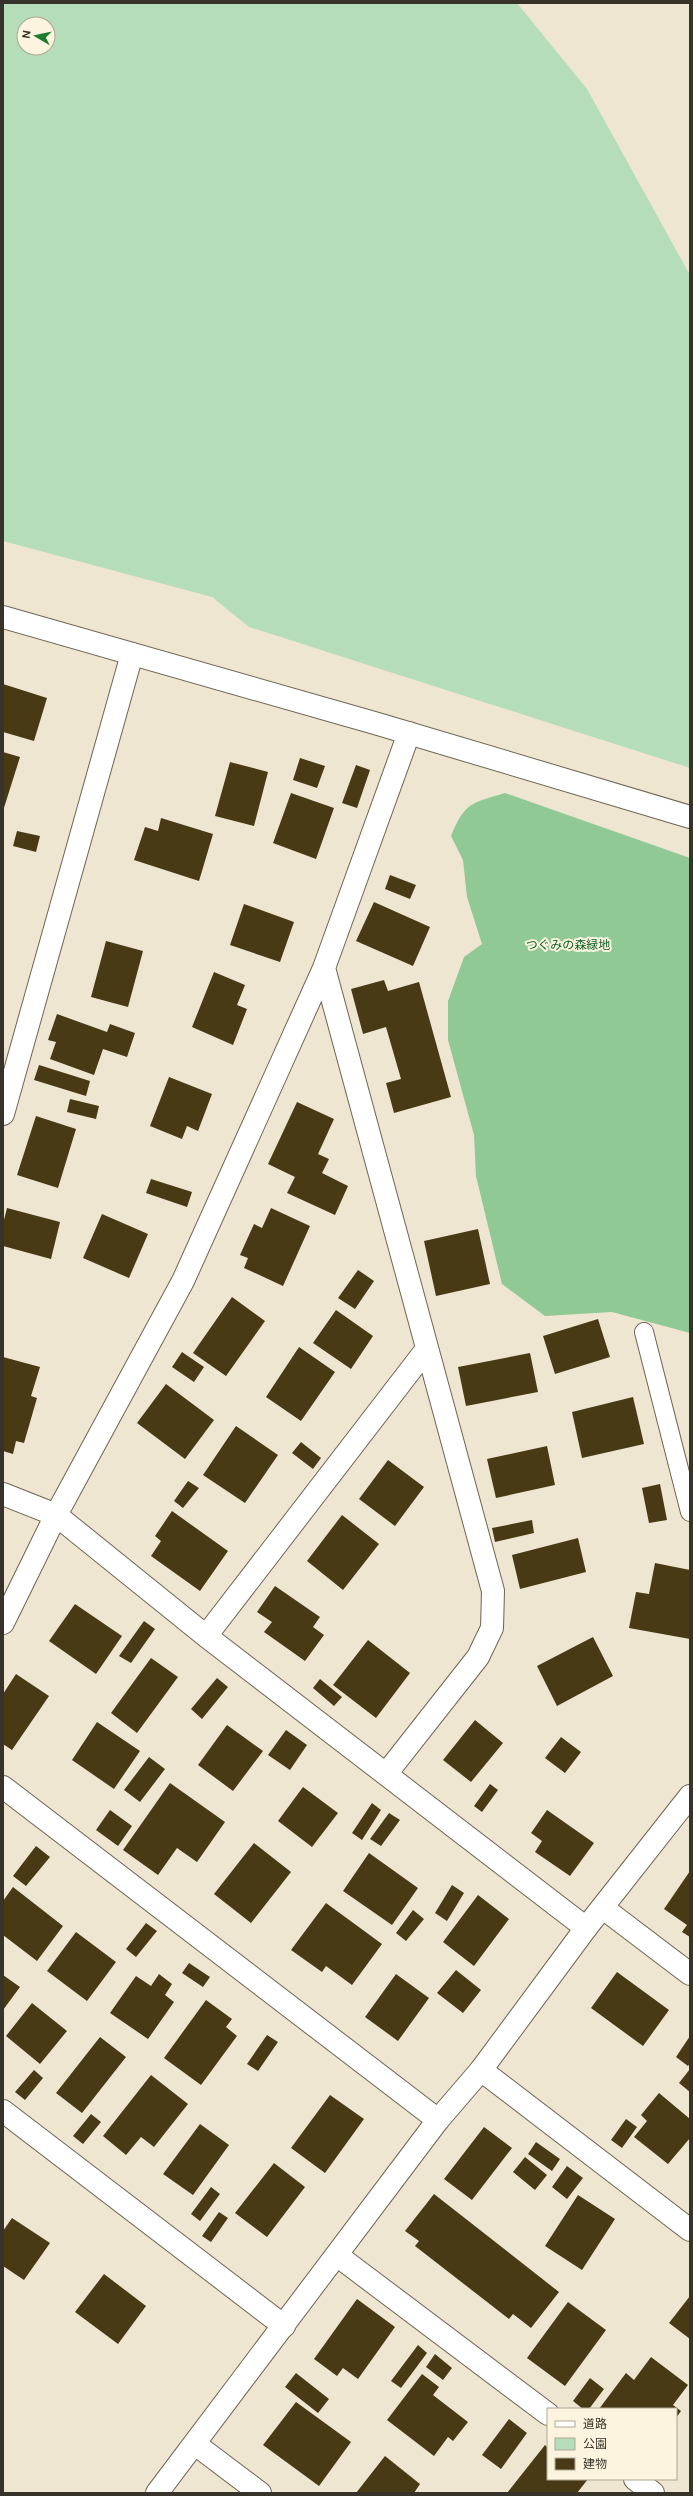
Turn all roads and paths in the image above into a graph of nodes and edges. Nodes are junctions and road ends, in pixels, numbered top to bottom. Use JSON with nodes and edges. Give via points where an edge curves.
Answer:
{"nodes":[{"id":1,"x":3,"y":617,"type":"edge"},
{"id":2,"x":132,"y":654,"type":"junction"},
{"id":3,"x":409,"y":733,"type":"junction"},
{"id":4,"x":690,"y":817,"type":"edge"},
{"id":5,"x":324,"y":968,"type":"junction"},
{"id":6,"x":3,"y":1114,"type":"edge"},
{"id":7,"x":644,"y":1332,"type":"dead end"},
{"id":8,"x":426,"y":1350,"type":"junction"},
{"id":9,"x":3,"y":1494,"type":"edge"},
{"id":10,"x":690,"y":1512,"type":"edge"},
{"id":11,"x":56,"y":1515,"type":"junction"},
{"id":12,"x":3,"y":1623,"type":"edge"},
{"id":13,"x":206,"y":1636,"type":"junction"},
{"id":14,"x":386,"y":1774,"type":"junction"},
{"id":15,"x":3,"y":1787,"type":"edge"},
{"id":16,"x":690,"y":1796,"type":"edge"},
{"id":17,"x":603,"y":1908,"type":"junction"},
{"id":18,"x":586,"y":1928,"type":"junction"},
{"id":19,"x":690,"y":1974,"type":"edge"},
{"id":20,"x":480,"y":2070,"type":"junction"},
{"id":21,"x":3,"y":2111,"type":"edge"},
{"id":22,"x":438,"y":2120,"type":"junction"},
{"id":23,"x":690,"y":2230,"type":"edge"},
{"id":24,"x":338,"y":2256,"type":"junction"},
{"id":25,"x":284,"y":2326,"type":"junction"},
{"id":26,"x":547,"y":2413,"type":"edge"},
{"id":27,"x":195,"y":2444,"type":"junction"},
{"id":28,"x":636,"y":2480,"type":"edge"},
{"id":29,"x":157,"y":2493,"type":"edge"},
{"id":30,"x":260,"y":2493,"type":"edge"},
{"id":31,"x":653,"y":2493,"type":"edge"}],
"edges":[{"from":1,"to":2,"type":"street"},
{"from":2,"to":3,"type":"street"},
{"from":2,"to":6,"type":"street"},
{"from":3,"to":4,"type":"street"},
{"from":3,"to":5,"type":"street"},
{"from":5,"to":8,"type":"street"},
{"from":5,"to":11,"type":"street","via":[[183,1281]]},
{"from":7,"to":10,"type":"lane"},
{"from":8,"to":13,"type":"street"},
{"from":8,"to":14,"type":"street","via":[[493,1591],[492,1628],[478,1657]]},
{"from":9,"to":11,"type":"street"},
{"from":11,"to":12,"type":"street"},
{"from":11,"to":13,"type":"street"},
{"from":13,"to":14,"type":"street"},
{"from":14,"to":18,"type":"street"},
{"from":15,"to":22,"type":"street"},
{"from":16,"to":17,"type":"street"},
{"from":17,"to":18,"type":"street"},
{"from":17,"to":19,"type":"street"},
{"from":18,"to":20,"type":"street"},
{"from":20,"to":22,"type":"street"},
{"from":20,"to":23,"type":"street"},
{"from":21,"to":25,"type":"street"},
{"from":22,"to":24,"type":"street"},
{"from":24,"to":25,"type":"street"},
{"from":24,"to":26,"type":"street"},
{"from":25,"to":27,"type":"street"},
{"from":27,"to":29,"type":"street"},
{"from":27,"to":30,"type":"street"},
{"from":28,"to":31,"type":"street"}]}
